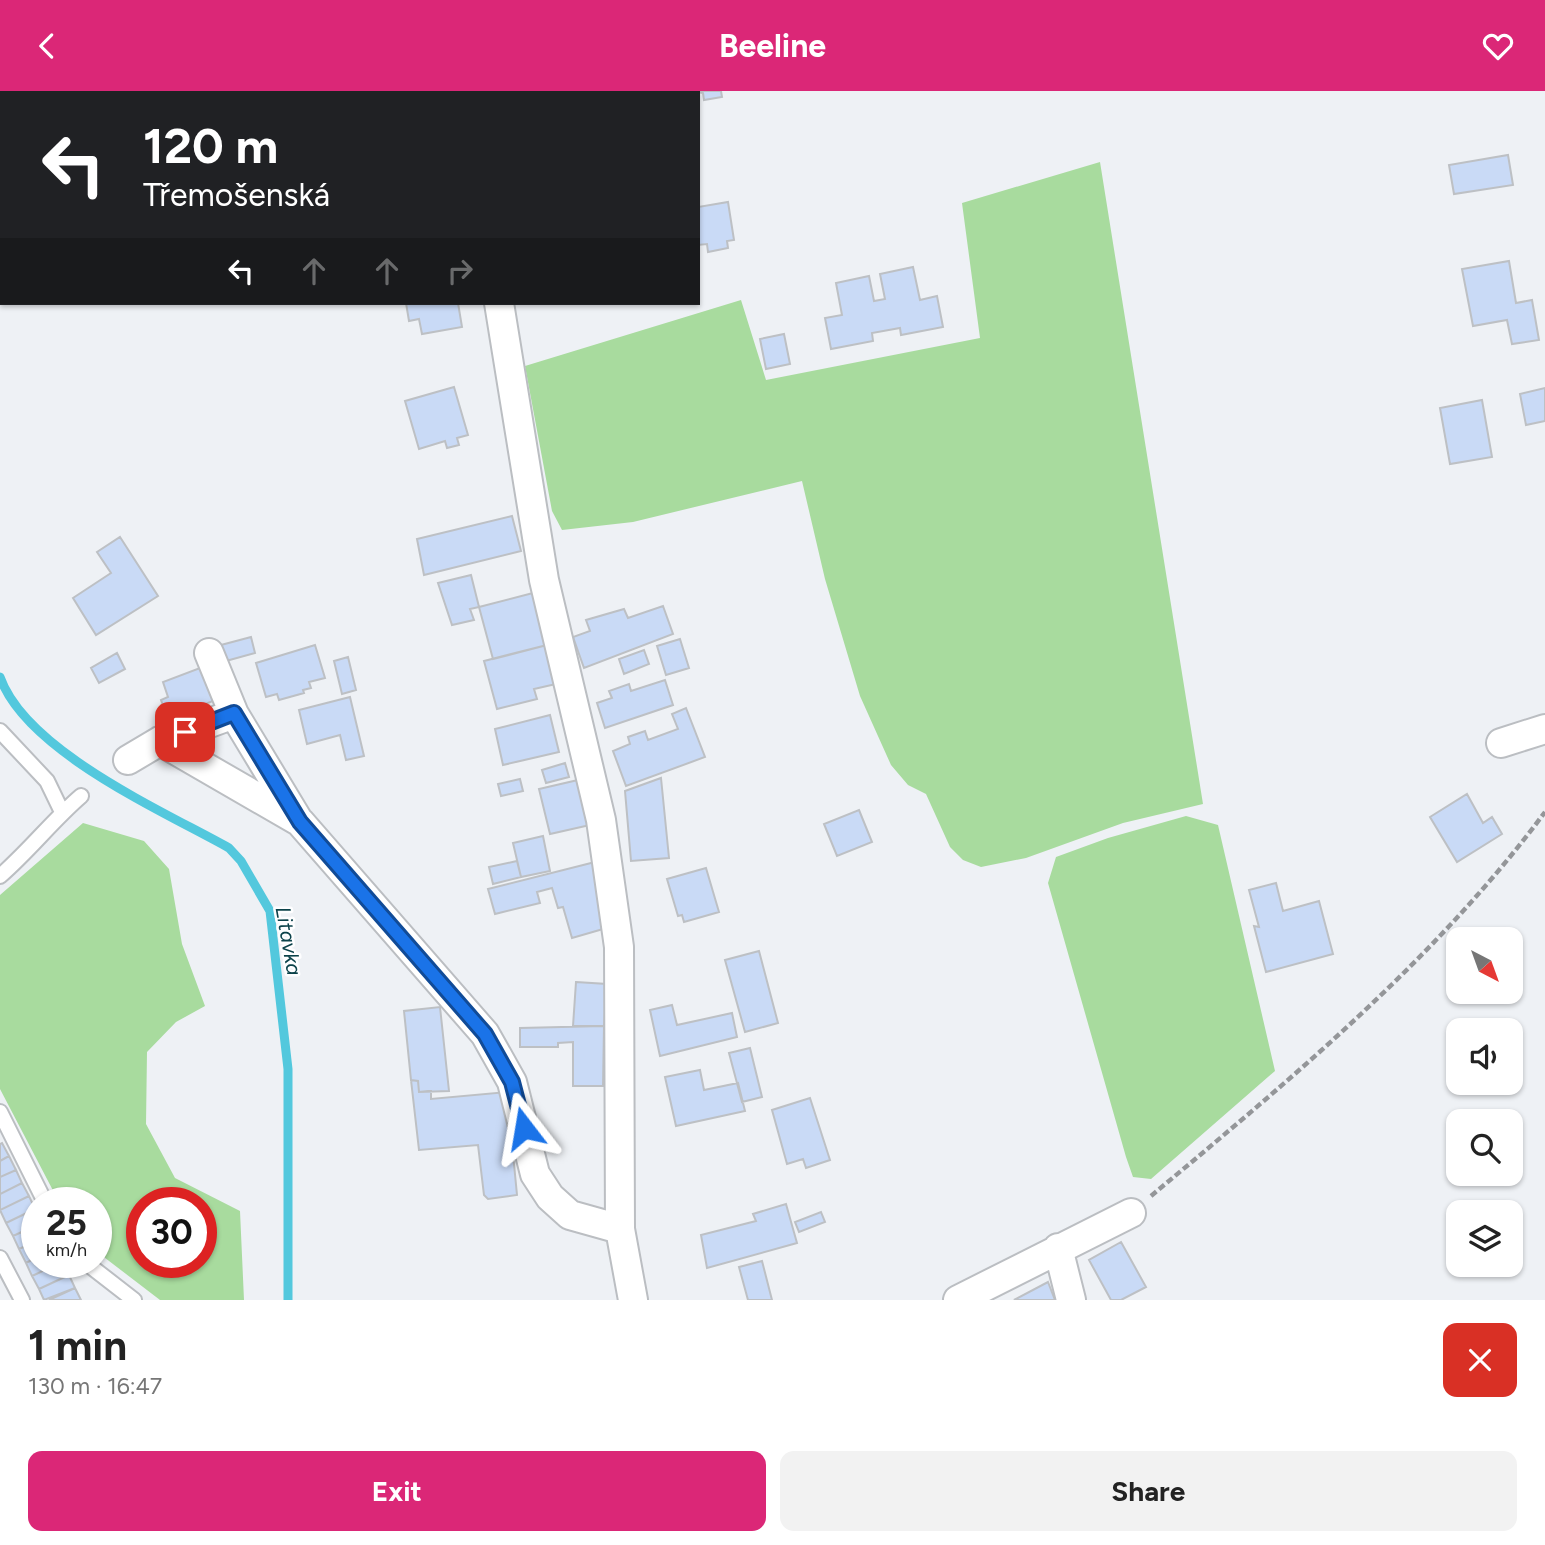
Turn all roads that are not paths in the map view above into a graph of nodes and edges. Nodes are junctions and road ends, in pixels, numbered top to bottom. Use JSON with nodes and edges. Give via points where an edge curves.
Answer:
{"nodes":[{"id":1,"x":499,"y":305,"type":"edge"},
{"id":2,"x":209,"y":653,"type":"dead end"},
{"id":3,"x":234,"y":713,"type":"junction"},
{"id":4,"x":1545,"y":729,"type":"edge"},
{"id":5,"x":0,"y":731,"type":"edge"},
{"id":6,"x":160,"y":741,"type":"junction"},
{"id":7,"x":1501,"y":743,"type":"dead end"},
{"id":8,"x":128,"y":760,"type":"dead end"},
{"id":9,"x":81,"y":796,"type":"dead end"},
{"id":10,"x":62,"y":812,"type":"junction"},
{"id":11,"x":300,"y":822,"type":"junction"},
{"id":12,"x":0,"y":876,"type":"edge"},
{"id":13,"x":2,"y":1119,"type":"edge"},
{"id":14,"x":37,"y":1187,"type":"edge"},
{"id":15,"x":1131,"y":1213,"type":"road end"},
{"id":16,"x":620,"y":1229,"type":"junction"},
{"id":17,"x":1058,"y":1248,"type":"junction"},
{"id":18,"x":0,"y":1258,"type":"edge"},
{"id":19,"x":106,"y":1278,"type":"edge"},
{"id":20,"x":22,"y":1300,"type":"edge"},
{"id":21,"x":134,"y":1300,"type":"edge"},
{"id":22,"x":633,"y":1300,"type":"edge"},
{"id":23,"x":958,"y":1300,"type":"edge"},
{"id":24,"x":1071,"y":1300,"type":"edge"}],
"edges":[{"from":1,"to":16,"type":"street","via":[[544,580],[601,820],[619,947]]},
{"from":2,"to":3,"type":"street"},
{"from":3,"to":6,"type":"street"},
{"from":3,"to":11,"type":"street"},
{"from":4,"to":7,"type":"street"},
{"from":5,"to":10,"type":"lane","via":[[47,781]]},
{"from":6,"to":8,"type":"street"},
{"from":6,"to":11,"type":"street"},
{"from":9,"to":10,"type":"lane"},
{"from":10,"to":12,"type":"lane","via":[[33,848]]},
{"from":11,"to":16,"type":"street","via":[[485,1034],[512,1082],[535,1174],[550,1197],[570,1215]]},
{"from":13,"to":14,"type":"lane"},
{"from":15,"to":17,"type":"street"},
{"from":16,"to":22,"type":"street"},
{"from":17,"to":23,"type":"street"},
{"from":17,"to":24,"type":"street"},
{"from":18,"to":20,"type":"lane"},
{"from":19,"to":21,"type":"lane"}]}
